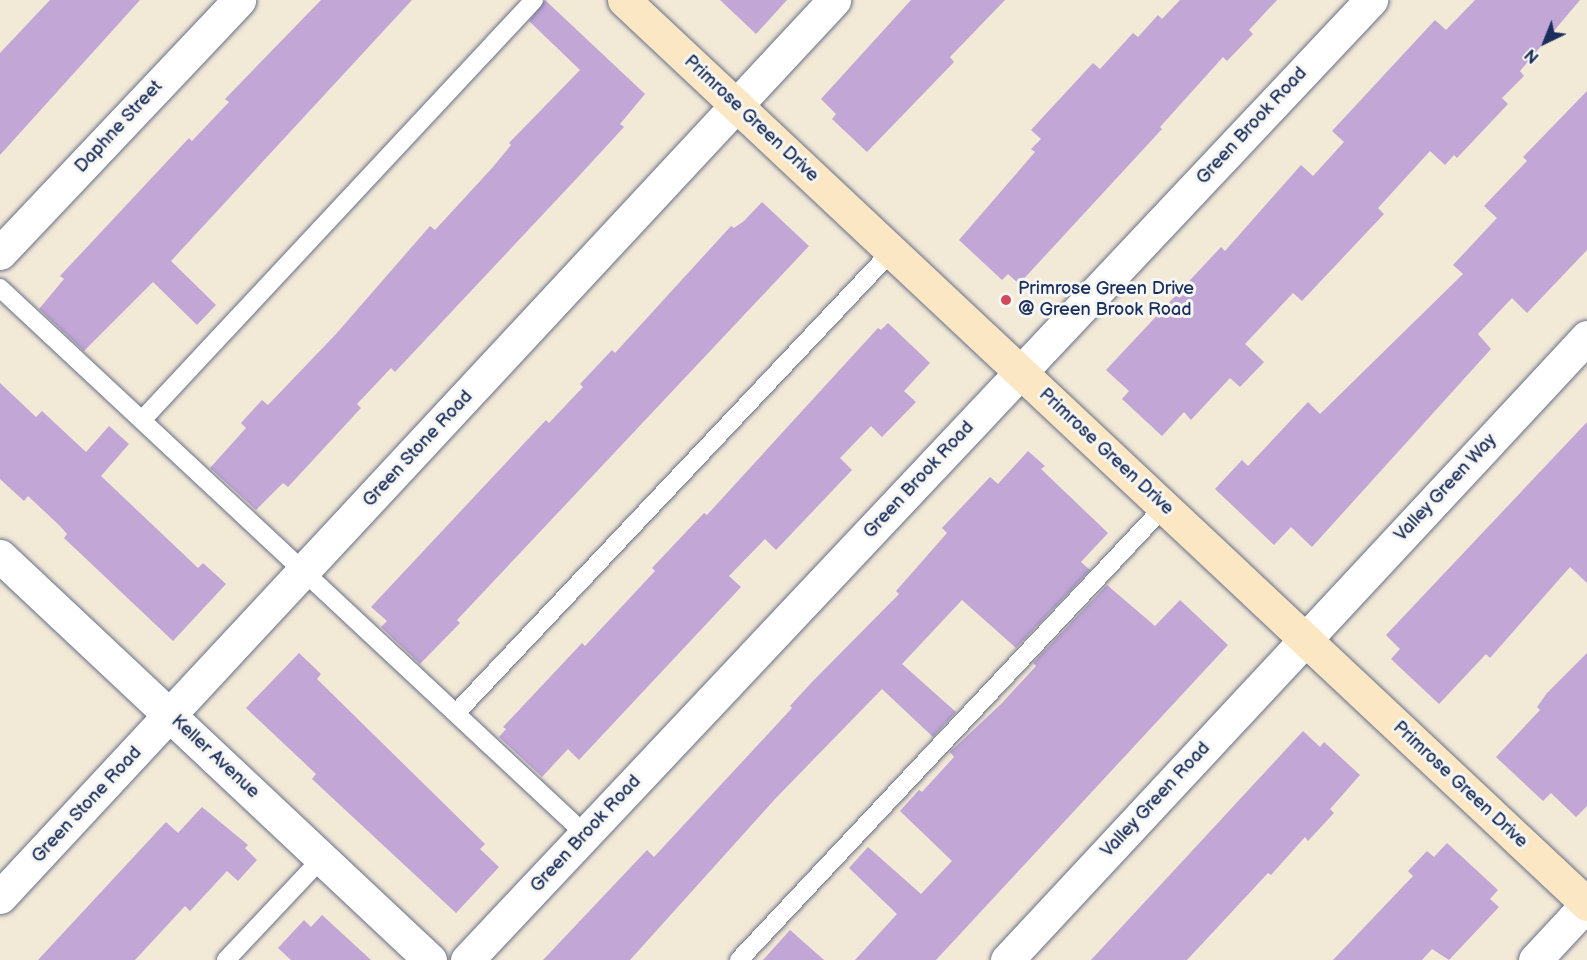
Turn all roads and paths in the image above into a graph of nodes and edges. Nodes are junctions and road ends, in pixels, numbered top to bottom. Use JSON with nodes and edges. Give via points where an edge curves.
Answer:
{"nodes":[{"id":1,"x":239,"y":0,"type":"edge"},
{"id":2,"x":534,"y":0,"type":"edge"},
{"id":3,"x":624,"y":0,"type":"edge"},
{"id":4,"x":834,"y":0,"type":"edge"},
{"id":5,"x":1371,"y":0,"type":"edge"},
{"id":6,"x":737,"y":105,"type":"junction"},
{"id":7,"x":891,"y":252,"type":"junction"},
{"id":8,"x":0,"y":253,"type":"edge"},
{"id":9,"x":0,"y":288,"type":"edge"},
{"id":10,"x":1587,"y":337,"type":"edge"},
{"id":11,"x":1021,"y":372,"type":"junction"},
{"id":12,"x":143,"y":419,"type":"junction"},
{"id":13,"x":1164,"y":507,"type":"junction"},
{"id":14,"x":0,"y":556,"type":"edge"},
{"id":15,"x":306,"y":570,"type":"junction"},
{"id":16,"x":1305,"y":639,"type":"junction"},
{"id":17,"x":458,"y":711,"type":"junction"},
{"id":18,"x":171,"y":715,"type":"junction"},
{"id":19,"x":586,"y":835,"type":"junction"},
{"id":20,"x":322,"y":858,"type":"junction"},
{"id":21,"x":0,"y":897,"type":"edge"},
{"id":22,"x":1587,"y":904,"type":"edge"},
{"id":23,"x":226,"y":960,"type":"edge"},
{"id":24,"x":430,"y":960,"type":"edge"},
{"id":25,"x":467,"y":960,"type":"edge"},
{"id":26,"x":739,"y":960,"type":"edge"},
{"id":27,"x":1007,"y":960,"type":"edge"},
{"id":28,"x":1535,"y":960,"type":"edge"}],
"edges":[{"from":1,"to":8,"type":"street","name":"Daphne Street"},
{"from":2,"to":12,"type":"lane"},
{"from":3,"to":6,"type":"street","name":"Primrose Green Drive"},
{"from":4,"to":6,"type":"street","name":"Green Stone Road"},
{"from":5,"to":11,"type":"street","name":"Green Brook Road"},
{"from":6,"to":7,"type":"street","name":"Primrose Green Drive"},
{"from":6,"to":15,"type":"street","name":"Green Stone Road"},
{"from":7,"to":11,"type":"street","name":"Primrose Green Drive"},
{"from":7,"to":17,"type":"lane"},
{"from":9,"to":12,"type":"lane"},
{"from":10,"to":16,"type":"street","name":"Valley Green Way"},
{"from":11,"to":13,"type":"street","name":"Primrose Green Drive"},
{"from":11,"to":19,"type":"street","name":"Green Brook Road"},
{"from":12,"to":15,"type":"lane"},
{"from":13,"to":16,"type":"street","name":"Primrose Green Drive"},
{"from":13,"to":26,"type":"lane"},
{"from":14,"to":18,"type":"street","name":"Keller Avenue"},
{"from":15,"to":17,"type":"lane"},
{"from":15,"to":18,"type":"street","name":"Green Stone Road"},
{"from":16,"to":22,"type":"street","name":"Primrose Green Drive"},
{"from":16,"to":27,"type":"street","name":"Valley Green Road"},
{"from":17,"to":19,"type":"lane"},
{"from":18,"to":20,"type":"street","name":"Keller Avenue"},
{"from":18,"to":21,"type":"street","name":"Green Stone Road"},
{"from":19,"to":25,"type":"street","name":"Green Brook Road"},
{"from":20,"to":23,"type":"lane"},
{"from":20,"to":24,"type":"street","name":"Keller Avenue"},
{"from":22,"to":28,"type":"street"}]}
